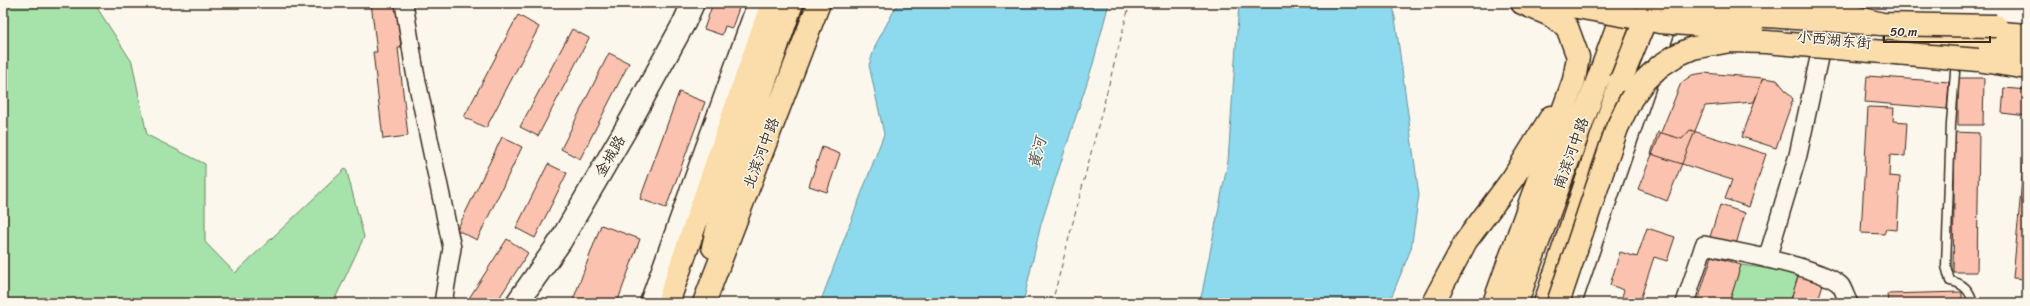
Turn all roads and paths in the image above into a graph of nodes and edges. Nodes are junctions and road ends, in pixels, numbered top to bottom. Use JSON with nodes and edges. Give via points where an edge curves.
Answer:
{"nodes":[{"id":1,"x":404,"y":3,"type":"edge"},
{"id":2,"x":693,"y":3,"type":"edge"},
{"id":3,"x":759,"y":3,"type":"edge"},
{"id":4,"x":772,"y":3,"type":"edge"},
{"id":5,"x":792,"y":3,"type":"edge"},
{"id":6,"x":819,"y":3,"type":"edge"},
{"id":7,"x":1522,"y":3,"type":"edge"},
{"id":8,"x":1549,"y":3,"type":"edge"},
{"id":9,"x":1626,"y":3,"type":"edge"},
{"id":10,"x":1652,"y":3,"type":"edge"},
{"id":11,"x":1670,"y":3,"type":"edge"},
{"id":12,"x":1676,"y":3,"type":"edge"},
{"id":13,"x":1794,"y":3,"type":"edge"},
{"id":14,"x":1803,"y":3,"type":"edge"},
{"id":15,"x":2027,"y":22,"type":"edge"},
{"id":16,"x":1665,"y":26,"type":"junction"},
{"id":17,"x":1888,"y":31,"type":"junction"},
{"id":18,"x":2027,"y":31,"type":"edge"},
{"id":19,"x":2027,"y":36,"type":"edge"},
{"id":20,"x":1820,"y":43,"type":"junction"},
{"id":21,"x":1957,"y":51,"type":"junction"},
{"id":22,"x":2027,"y":52,"type":"edge"},
{"id":23,"x":2027,"y":57,"type":"edge"},
{"id":24,"x":1978,"y":60,"type":"junction"},
{"id":25,"x":2027,"y":68,"type":"edge"},
{"id":26,"x":1574,"y":80,"type":"junction"},
{"id":27,"x":1767,"y":258,"type":"junction"},
{"id":28,"x":442,"y":303,"type":"edge"},
{"id":29,"x":517,"y":303,"type":"edge"},
{"id":30,"x":651,"y":303,"type":"edge"},
{"id":31,"x":668,"y":303,"type":"edge"},
{"id":32,"x":700,"y":303,"type":"edge"},
{"id":33,"x":704,"y":303,"type":"edge"},
{"id":34,"x":1433,"y":303,"type":"edge"},
{"id":35,"x":1494,"y":303,"type":"edge"},
{"id":36,"x":1517,"y":303,"type":"edge"},
{"id":37,"x":1545,"y":303,"type":"edge"},
{"id":38,"x":1558,"y":303,"type":"edge"},
{"id":39,"x":1570,"y":303,"type":"edge"},
{"id":40,"x":1684,"y":303,"type":"edge"},
{"id":41,"x":1849,"y":303,"type":"edge"},
{"id":42,"x":1973,"y":303,"type":"edge"}],
"edges":[{"from":1,"to":28,"type":"street","via":[[414,72],[452,248]]},
{"from":2,"to":29,"type":"street","name":"金城路","via":[[627,127],[560,242]]},
{"from":3,"to":30,"type":"street"},
{"from":4,"to":31,"type":"main road"},
{"from":5,"to":32,"type":"main road","via":[[725,197]]},
{"from":6,"to":33,"type":"main road","name":"北滨河中路"},
{"from":7,"to":26,"type":"main road","via":[[1550,15],[1567,27],[1578,57]]},
{"from":8,"to":17,"type":"main road","bridge":true,"via":[[1660,22]]},
{"from":9,"to":36,"type":"main road","name":"南滨河中路"},
{"from":10,"to":37,"type":"main road","name":"南滨河中路","bridge":true,"via":[[1621,80]]},
{"from":11,"to":17,"type":"main road","bridge":true},
{"from":12,"to":16,"type":"street"},
{"from":13,"to":18,"type":"street","name":"小西湖东街","via":[[1932,25]]},
{"from":14,"to":17,"type":"main road","bridge":true},
{"from":15,"to":17,"type":"main road","bridge":true},
{"from":16,"to":20,"type":"street","name":"小西湖东街"},
{"from":16,"to":39,"type":"street"},
{"from":17,"to":19,"type":"main road","bridge":true},
{"from":17,"to":20,"type":"main road","bridge":true},
{"from":17,"to":22,"type":"main road"},
{"from":17,"to":24,"type":"main road","bridge":true},
{"from":20,"to":21,"type":"street","name":"小西湖东街"},
{"from":20,"to":24,"type":"main road","bridge":true},
{"from":20,"to":27,"type":"street","via":[[1798,155]]},
{"from":20,"to":38,"type":"main road","bridge":true,"via":[[1730,41],[1700,46],[1677,55],[1660,66],[1631,99],[1617,128]]},
{"from":21,"to":23,"type":"street","name":"小西湖东街"},
{"from":21,"to":42,"type":"lane","via":[[1951,124],[1946,266],[1950,281],[1957,282],[1969,290]]},
{"from":24,"to":25,"type":"main road"},
{"from":26,"to":34,"type":"main road","via":[[1513,178],[1466,241]]},
{"from":26,"to":35,"type":"main road"},
{"from":27,"to":40,"type":"street","via":[[1704,245]]},
{"from":27,"to":41,"type":"street","via":[[1827,276],[1841,286]]}]}
